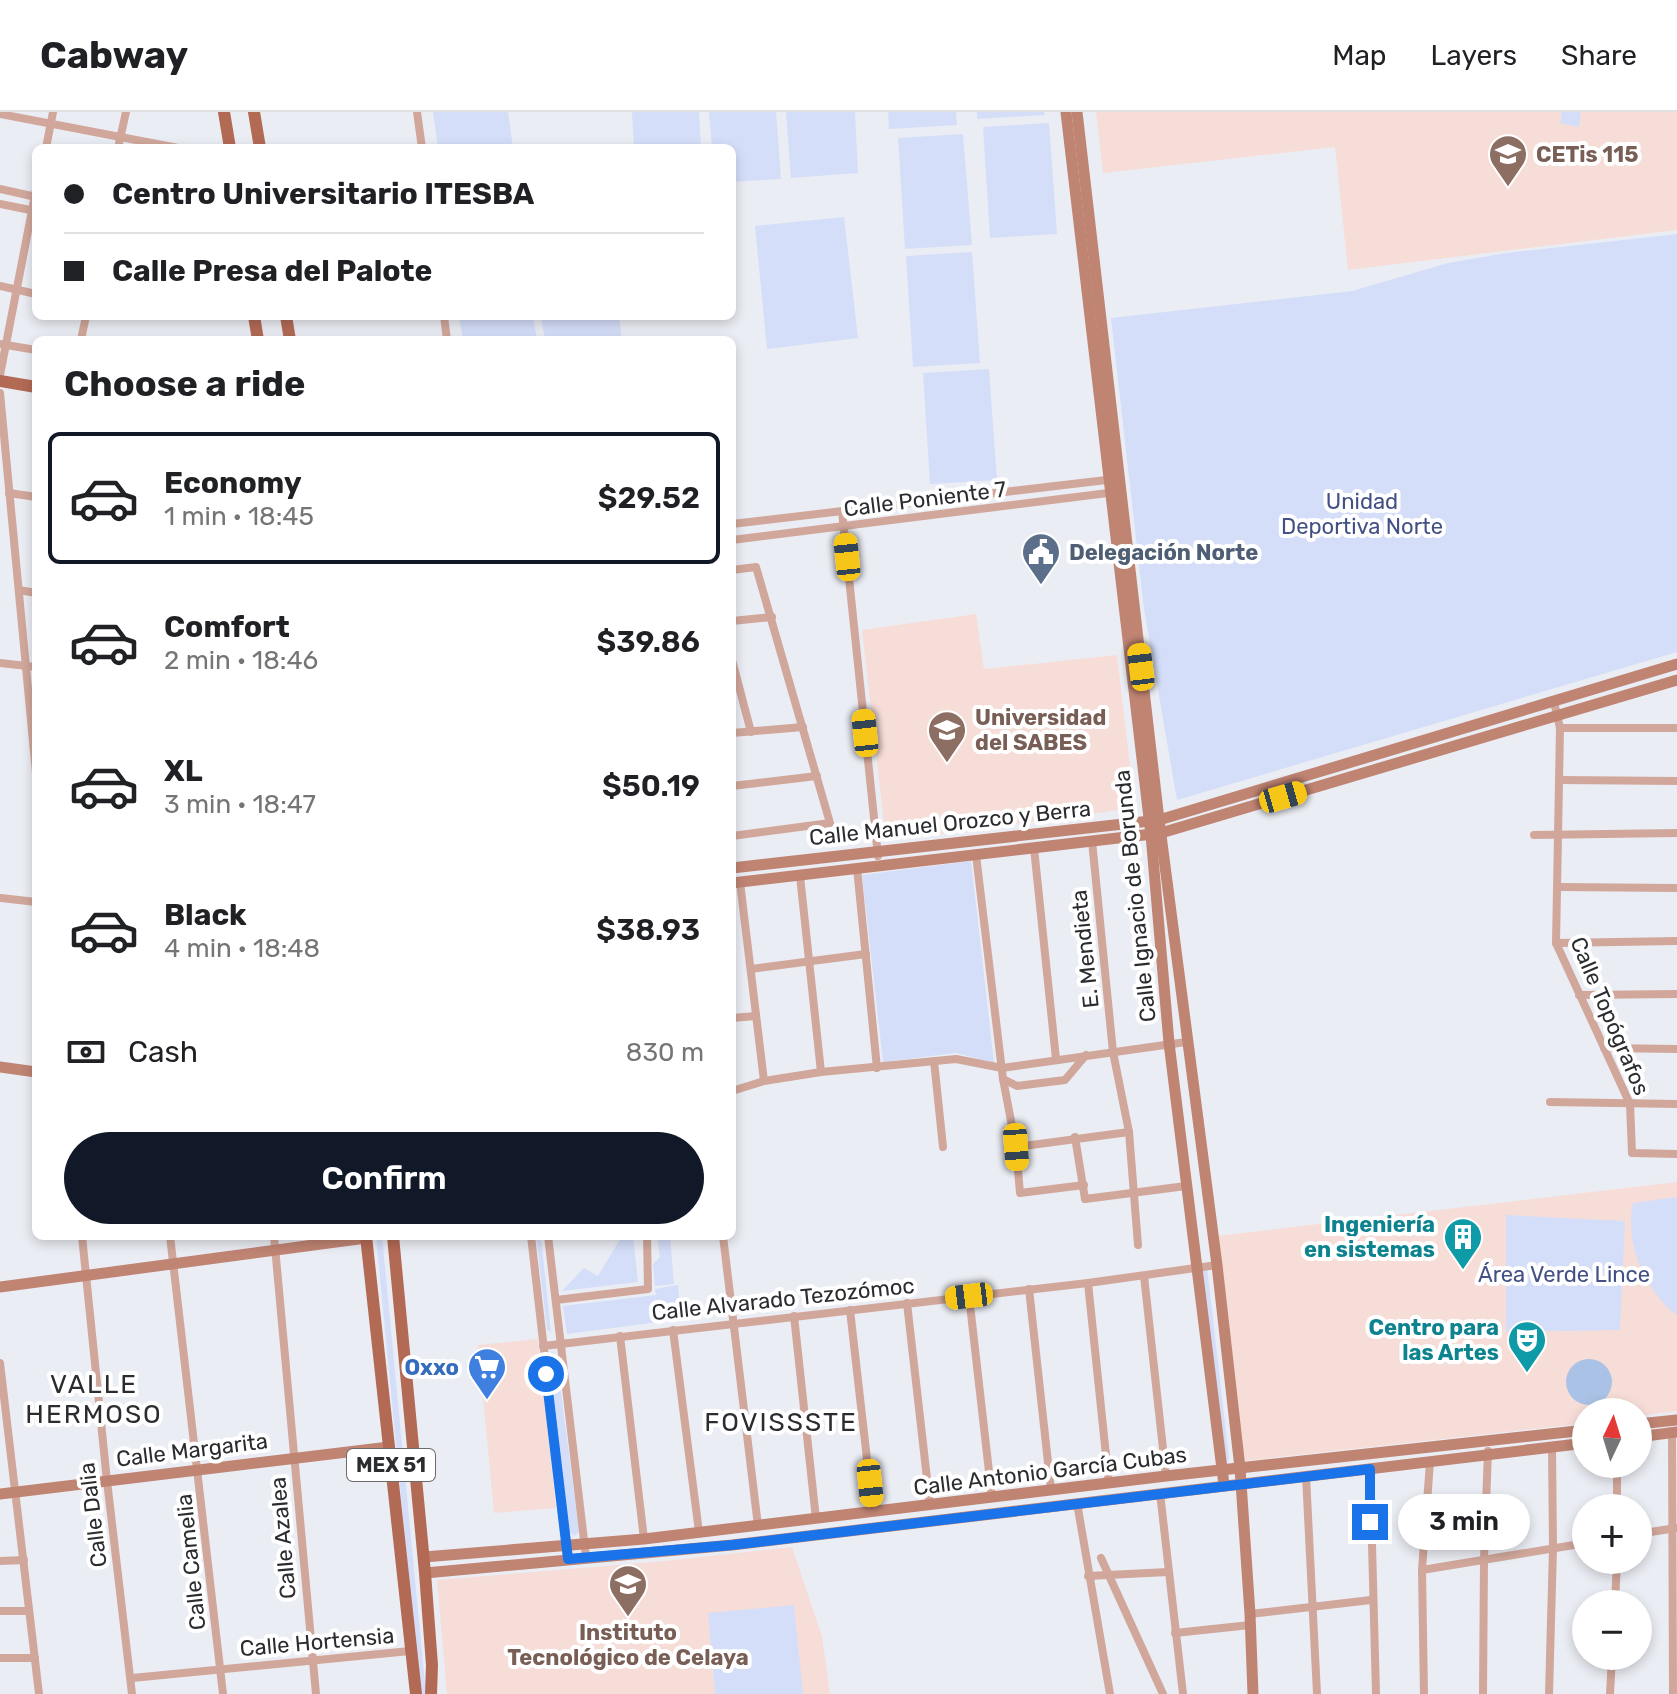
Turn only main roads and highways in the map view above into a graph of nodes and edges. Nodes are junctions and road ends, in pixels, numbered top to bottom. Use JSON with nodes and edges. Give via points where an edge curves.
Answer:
{"nodes":[{"id":1,"x":224,"y":112,"type":"edge"},
{"id":2,"x":254,"y":112,"type":"edge"},
{"id":3,"x":229,"y":144,"type":"edge"},
{"id":4,"x":259,"y":144,"type":"edge"},
{"id":5,"x":0,"y":378,"type":"edge"},
{"id":6,"x":32,"y":386,"type":"edge"},
{"id":7,"x":366,"y":1240,"type":"edge"},
{"id":8,"x":393,"y":1240,"type":"edge"},
{"id":9,"x":416,"y":1694,"type":"edge"},
{"id":10,"x":431,"y":1694,"type":"edge"}],
"edges":[{"from":1,"to":3,"type":"main road"},
{"from":2,"to":4,"type":"main road"},
{"from":5,"to":6,"type":"main road"},
{"from":7,"to":9,"type":"main road","number":"MEX 51"},
{"from":8,"to":10,"type":"main road","number":"MEX 51","via":[[424,1557]]}]}
